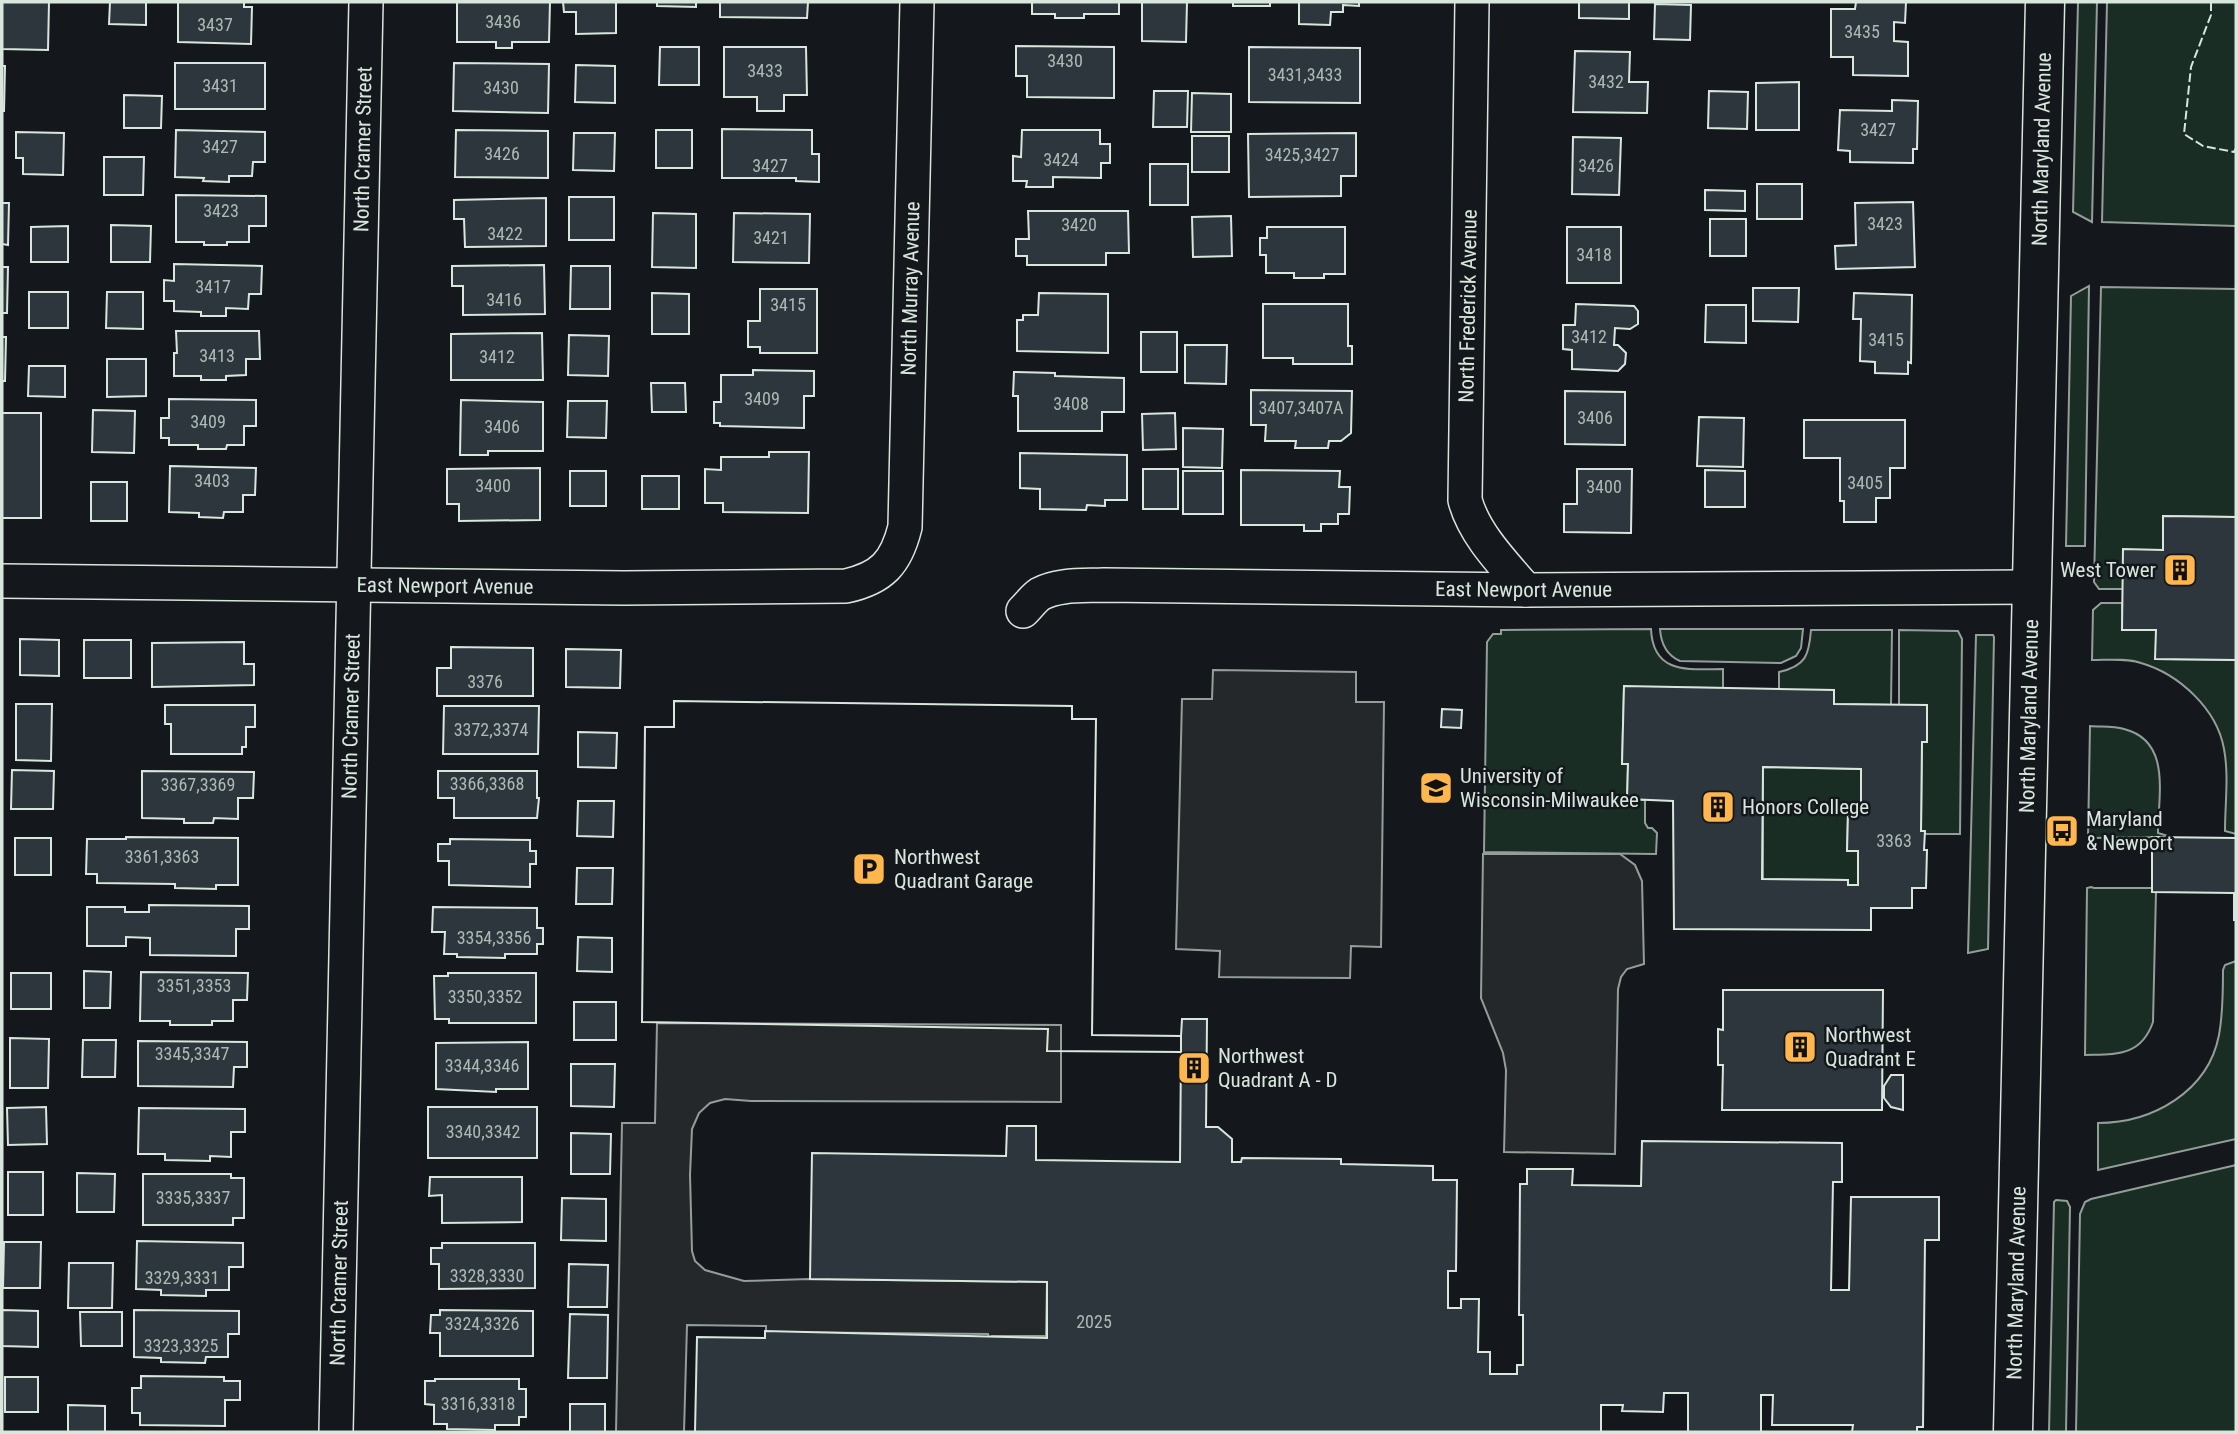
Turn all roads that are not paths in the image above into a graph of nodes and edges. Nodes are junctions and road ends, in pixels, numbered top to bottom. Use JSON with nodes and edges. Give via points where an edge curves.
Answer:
{"nodes":[{"id":1,"x":366,"y":2,"type":"edge"},
{"id":2,"x":917,"y":2,"type":"edge"},
{"id":3,"x":1472,"y":2,"type":"edge"},
{"id":4,"x":2045,"y":2,"type":"edge"},
{"id":5,"x":885,"y":570,"type":"joint"},
{"id":6,"x":2,"y":581,"type":"edge"},
{"id":7,"x":355,"y":586,"type":"junction"},
{"id":8,"x":2032,"y":587,"type":"junction"},
{"id":9,"x":1526,"y":590,"type":"junction"},
{"id":10,"x":1023,"y":611,"type":"dead end"},
{"id":11,"x":336,"y":1432,"type":"edge"},
{"id":12,"x":2013,"y":1432,"type":"edge"}],
"edges":[{"from":1,"to":7,"type":"street","name":"North Cramer Street"},
{"from":2,"to":5,"type":"street","name":"North Murray Avenue","via":[[905,527],[898,551]]},
{"from":3,"to":9,"type":"street","name":"North Frederick Avenue","via":[[1465,499],[1469,516]]},
{"from":4,"to":8,"type":"street","name":"North Maryland Avenue"},
{"from":5,"to":7,"type":"street","name":"East Newport Avenue","via":[[846,586]]},
{"from":6,"to":7,"type":"street","name":"East Newport Avenue"},
{"from":7,"to":11,"type":"street","name":"North Cramer Street"},
{"from":8,"to":9,"type":"street","name":"East Newport Avenue"},
{"from":8,"to":12,"type":"street","name":"North Maryland Avenue"},
{"from":9,"to":10,"type":"street","name":"East Newport Avenue","via":[[1104,585],[1049,590]]}]}
